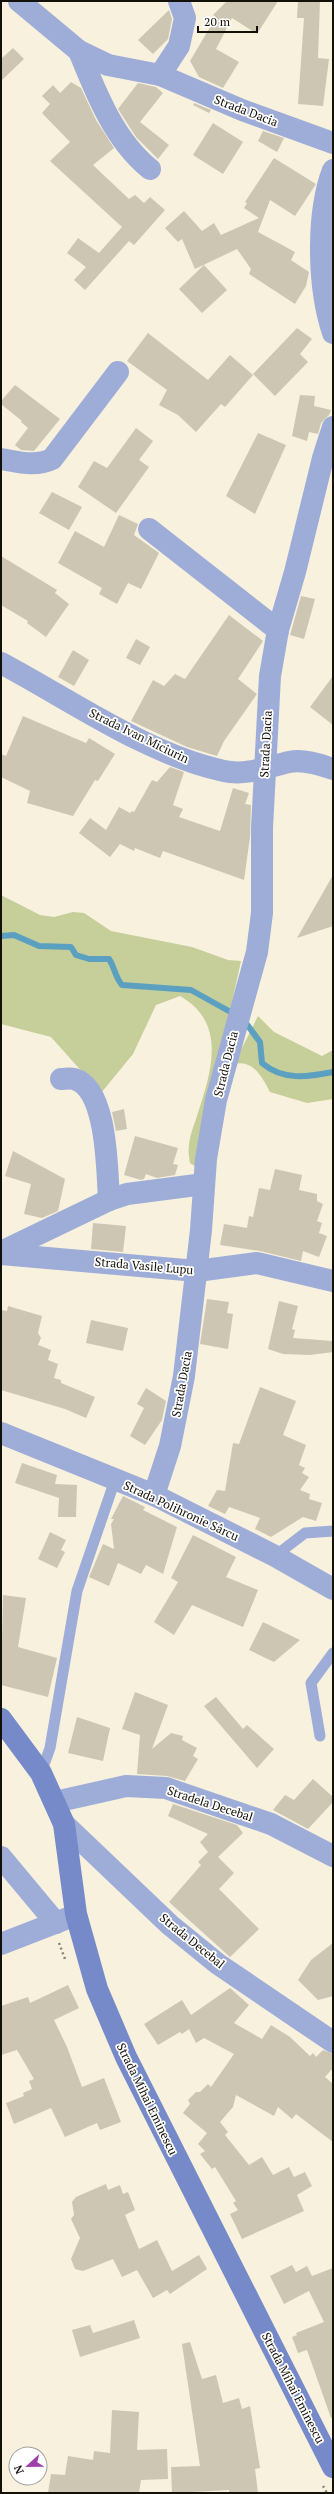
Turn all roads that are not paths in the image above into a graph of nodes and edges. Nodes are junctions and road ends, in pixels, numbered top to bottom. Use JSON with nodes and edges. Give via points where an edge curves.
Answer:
{"nodes":[{"id":1,"x":19,"y":1,"type":"edge"},
{"id":2,"x":178,"y":1,"type":"edge"},
{"id":3,"x":79,"y":51,"type":"junction"},
{"id":4,"x":160,"y":76,"type":"junction"},
{"id":5,"x":333,"y":143,"type":"edge"},
{"id":6,"x":150,"y":169,"type":"dead end"},
{"id":7,"x":333,"y":170,"type":"edge"},
{"id":8,"x":333,"y":333,"type":"edge"},
{"id":9,"x":118,"y":372,"type":"dead end"},
{"id":10,"x":333,"y":427,"type":"edge"},
{"id":11,"x":1,"y":459,"type":"edge"},
{"id":12,"x":149,"y":529,"type":"dead end"},
{"id":13,"x":278,"y":630,"type":"junction"},
{"id":14,"x":1,"y":663,"type":"edge"},
{"id":15,"x":333,"y":769,"type":"edge"},
{"id":16,"x":265,"y":770,"type":"junction"},
{"id":17,"x":61,"y":1078,"type":"dead end"},
{"id":18,"x":204,"y":1184,"type":"junction"},
{"id":19,"x":109,"y":1200,"type":"junction"},
{"id":20,"x":1,"y":1253,"type":"edge"},
{"id":21,"x":197,"y":1271,"type":"junction"},
{"id":22,"x":333,"y":1281,"type":"edge"},
{"id":23,"x":1,"y":1433,"type":"edge"},
{"id":24,"x":115,"y":1480,"type":"junction"},
{"id":25,"x":154,"y":1495,"type":"junction"},
{"id":26,"x":333,"y":1531,"type":"edge"},
{"id":27,"x":275,"y":1556,"type":"junction"},
{"id":28,"x":333,"y":1589,"type":"edge"},
{"id":29,"x":333,"y":1653,"type":"edge"},
{"id":30,"x":1,"y":1719,"type":"edge"},
{"id":31,"x":320,"y":1736,"type":"dead end"},
{"id":32,"x":41,"y":1773,"type":"junction"},
{"id":33,"x":55,"y":1802,"type":"junction"},
{"id":34,"x":64,"y":1824,"type":"junction"},
{"id":35,"x":333,"y":1856,"type":"edge"},
{"id":36,"x":1,"y":1857,"type":"edge"},
{"id":37,"x":76,"y":1914,"type":"junction"},
{"id":38,"x":56,"y":1922,"type":"junction"},
{"id":39,"x":1,"y":1944,"type":"edge"},
{"id":40,"x":333,"y":2042,"type":"edge"},
{"id":41,"x":333,"y":2467,"type":"edge"}],
"edges":[{"from":1,"to":3,"type":"street","name":"Strada Dacia"},
{"from":2,"to":4,"type":"street","via":[[185,18],[179,46]]},
{"from":3,"to":4,"type":"street","name":"Strada Dacia","via":[[108,65]]},
{"from":3,"to":6,"type":"street","name":"Strada Dacia","via":[[101,105],[137,158]]},
{"from":4,"to":5,"type":"street","name":"Strada Dacia","via":[[242,110]]},
{"from":7,"to":8,"type":"street","via":[[329,181],[320,245],[323,297]]},
{"from":9,"to":11,"type":"street","via":[[52,459],[42,464],[28,464]]},
{"from":10,"to":13,"type":"street","name":"Strada Dacia","via":[[323,458],[296,572]]},
{"from":12,"to":13,"type":"street"},
{"from":13,"to":16,"type":"street","name":"Strada Dacia","via":[[270,676]]},
{"from":14,"to":16,"type":"street","name":"Strada Ivan Miciurin","via":[[101,720],[185,760],[225,771]]},
{"from":15,"to":16,"type":"street","name":"Strada Ivan Miciurin","via":[[315,763],[290,762]]},
{"from":16,"to":18,"type":"street","name":"Strada Dacia","via":[[262,913],[257,952],[216,1100]]},
{"from":17,"to":19,"type":"street","via":[[75,1080],[88,1090],[97,1108],[107,1154]]},
{"from":18,"to":19,"type":"street","name":"Strada Vasile Lupu","via":[[127,1194]]},
{"from":18,"to":21,"type":"street","name":"Strada Dacia"},
{"from":19,"to":20,"type":"street","name":"Strada Vasile Lupu"},
{"from":20,"to":21,"type":"street","name":"Strada Vasile Lupu"},
{"from":21,"to":22,"type":"street","name":"Strada Vasile Lupu","via":[[257,1263]]},
{"from":21,"to":25,"type":"street","name":"Strada Dacia","via":[[183,1384],[170,1446]]},
{"from":23,"to":24,"type":"street","name":"Strada Polihronie Sârcu"},
{"from":24,"to":25,"type":"street","name":"Strada Polihronie Sârcu"},
{"from":24,"to":32,"type":"lane","via":[[77,1591],[50,1748]]},
{"from":25,"to":27,"type":"street","name":"Strada Polihronie Sârcu"},
{"from":26,"to":27,"type":"lane","via":[[305,1533]]},
{"from":27,"to":28,"type":"street","name":"Strada Polihronie Sârcu"},
{"from":29,"to":31,"type":"lane","via":[[311,1683]]},
{"from":30,"to":32,"type":"main road","name":"Strada Mihai Eminescu"},
{"from":32,"to":33,"type":"main road","name":"Strada Mihai Eminescu"},
{"from":33,"to":34,"type":"main road","name":"Strada Mihai Eminescu"},
{"from":33,"to":35,"type":"street","name":"Stradela Decebal","via":[[126,1786],[166,1788],[271,1824]]},
{"from":34,"to":37,"type":"main road","name":"Strada Mihai Eminescu"},
{"from":34,"to":40,"type":"street","name":"Strada Decebal","via":[[170,1925],[206,1954]]},
{"from":36,"to":38,"type":"street"},
{"from":37,"to":38,"type":"street"},
{"from":37,"to":41,"type":"main road","name":"Strada Mihai Eminescu","via":[[97,1989],[126,2057]]},
{"from":38,"to":39,"type":"street"}]}
